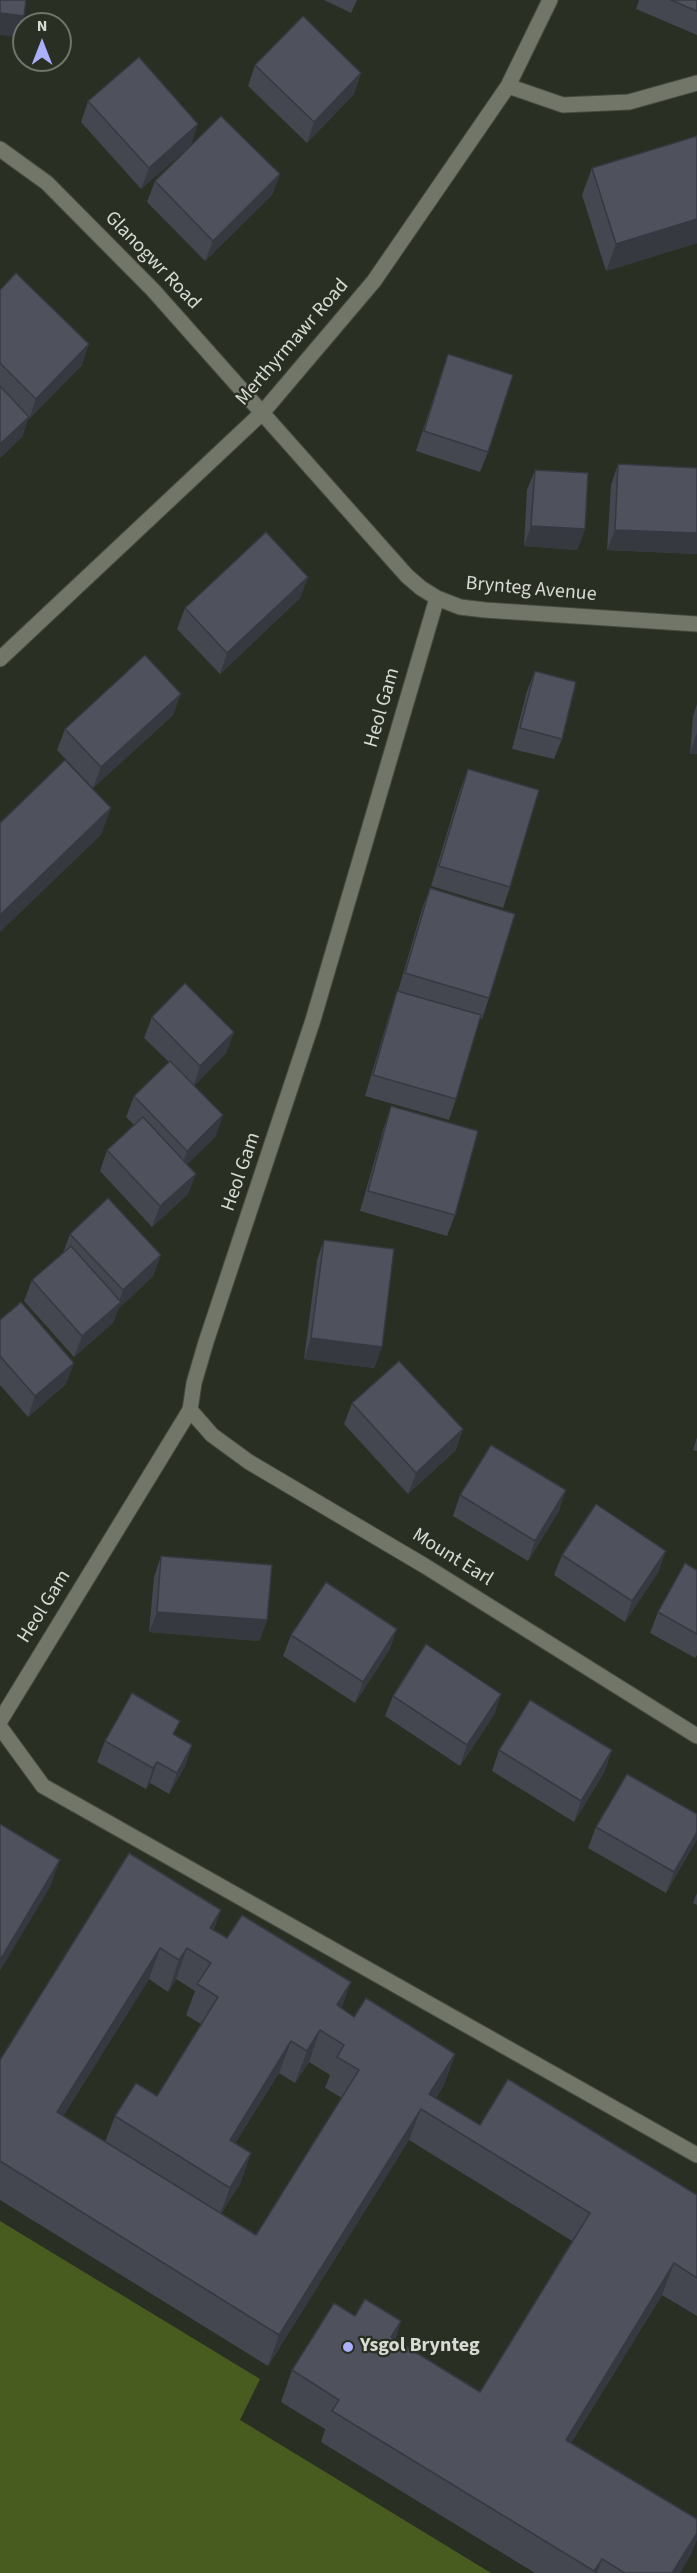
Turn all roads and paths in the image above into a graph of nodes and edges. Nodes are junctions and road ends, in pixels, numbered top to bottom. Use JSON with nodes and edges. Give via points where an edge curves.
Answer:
{"nodes":[{"id":1,"x":550,"y":0,"type":"edge"},
{"id":2,"x":697,"y":83,"type":"edge"},
{"id":3,"x":508,"y":86,"type":"junction"},
{"id":4,"x":0,"y":148,"type":"edge"},
{"id":5,"x":263,"y":412,"type":"junction"},
{"id":6,"x":437,"y":598,"type":"junction"},
{"id":7,"x":697,"y":624,"type":"edge"},
{"id":8,"x":0,"y":659,"type":"edge"},
{"id":9,"x":190,"y":1410,"type":"junction"},
{"id":10,"x":0,"y":1720,"type":"edge"},
{"id":11,"x":0,"y":1727,"type":"edge"},
{"id":12,"x":697,"y":1736,"type":"edge"},
{"id":13,"x":697,"y":2155,"type":"edge"}],
"edges":[{"from":1,"to":3,"type":"street","name":"Merthyrmawr Road"},
{"from":2,"to":3,"type":"street","via":[[629,102],[563,105]]},
{"from":3,"to":5,"type":"street","name":"Merthyrmawr Road","via":[[374,281]]},
{"from":4,"to":5,"type":"street","name":"Glanogwr Road","via":[[55,191],[153,290]]},
{"from":5,"to":6,"type":"street","name":"Brynteg Avenue","via":[[407,576]]},
{"from":5,"to":8,"type":"street","name":"Merthyrmawr Road"},
{"from":6,"to":7,"type":"street","name":"Brynteg Avenue","via":[[485,610]]},
{"from":6,"to":9,"type":"street","name":"Heol Gam","via":[[314,1020],[206,1342]]},
{"from":9,"to":10,"type":"street","name":"Heol Gam"},
{"from":9,"to":12,"type":"street","name":"Mount Earl","via":[[212,1435],[249,1462],[425,1566]]},
{"from":11,"to":13,"type":"street","via":[[44,1786]]}]}
